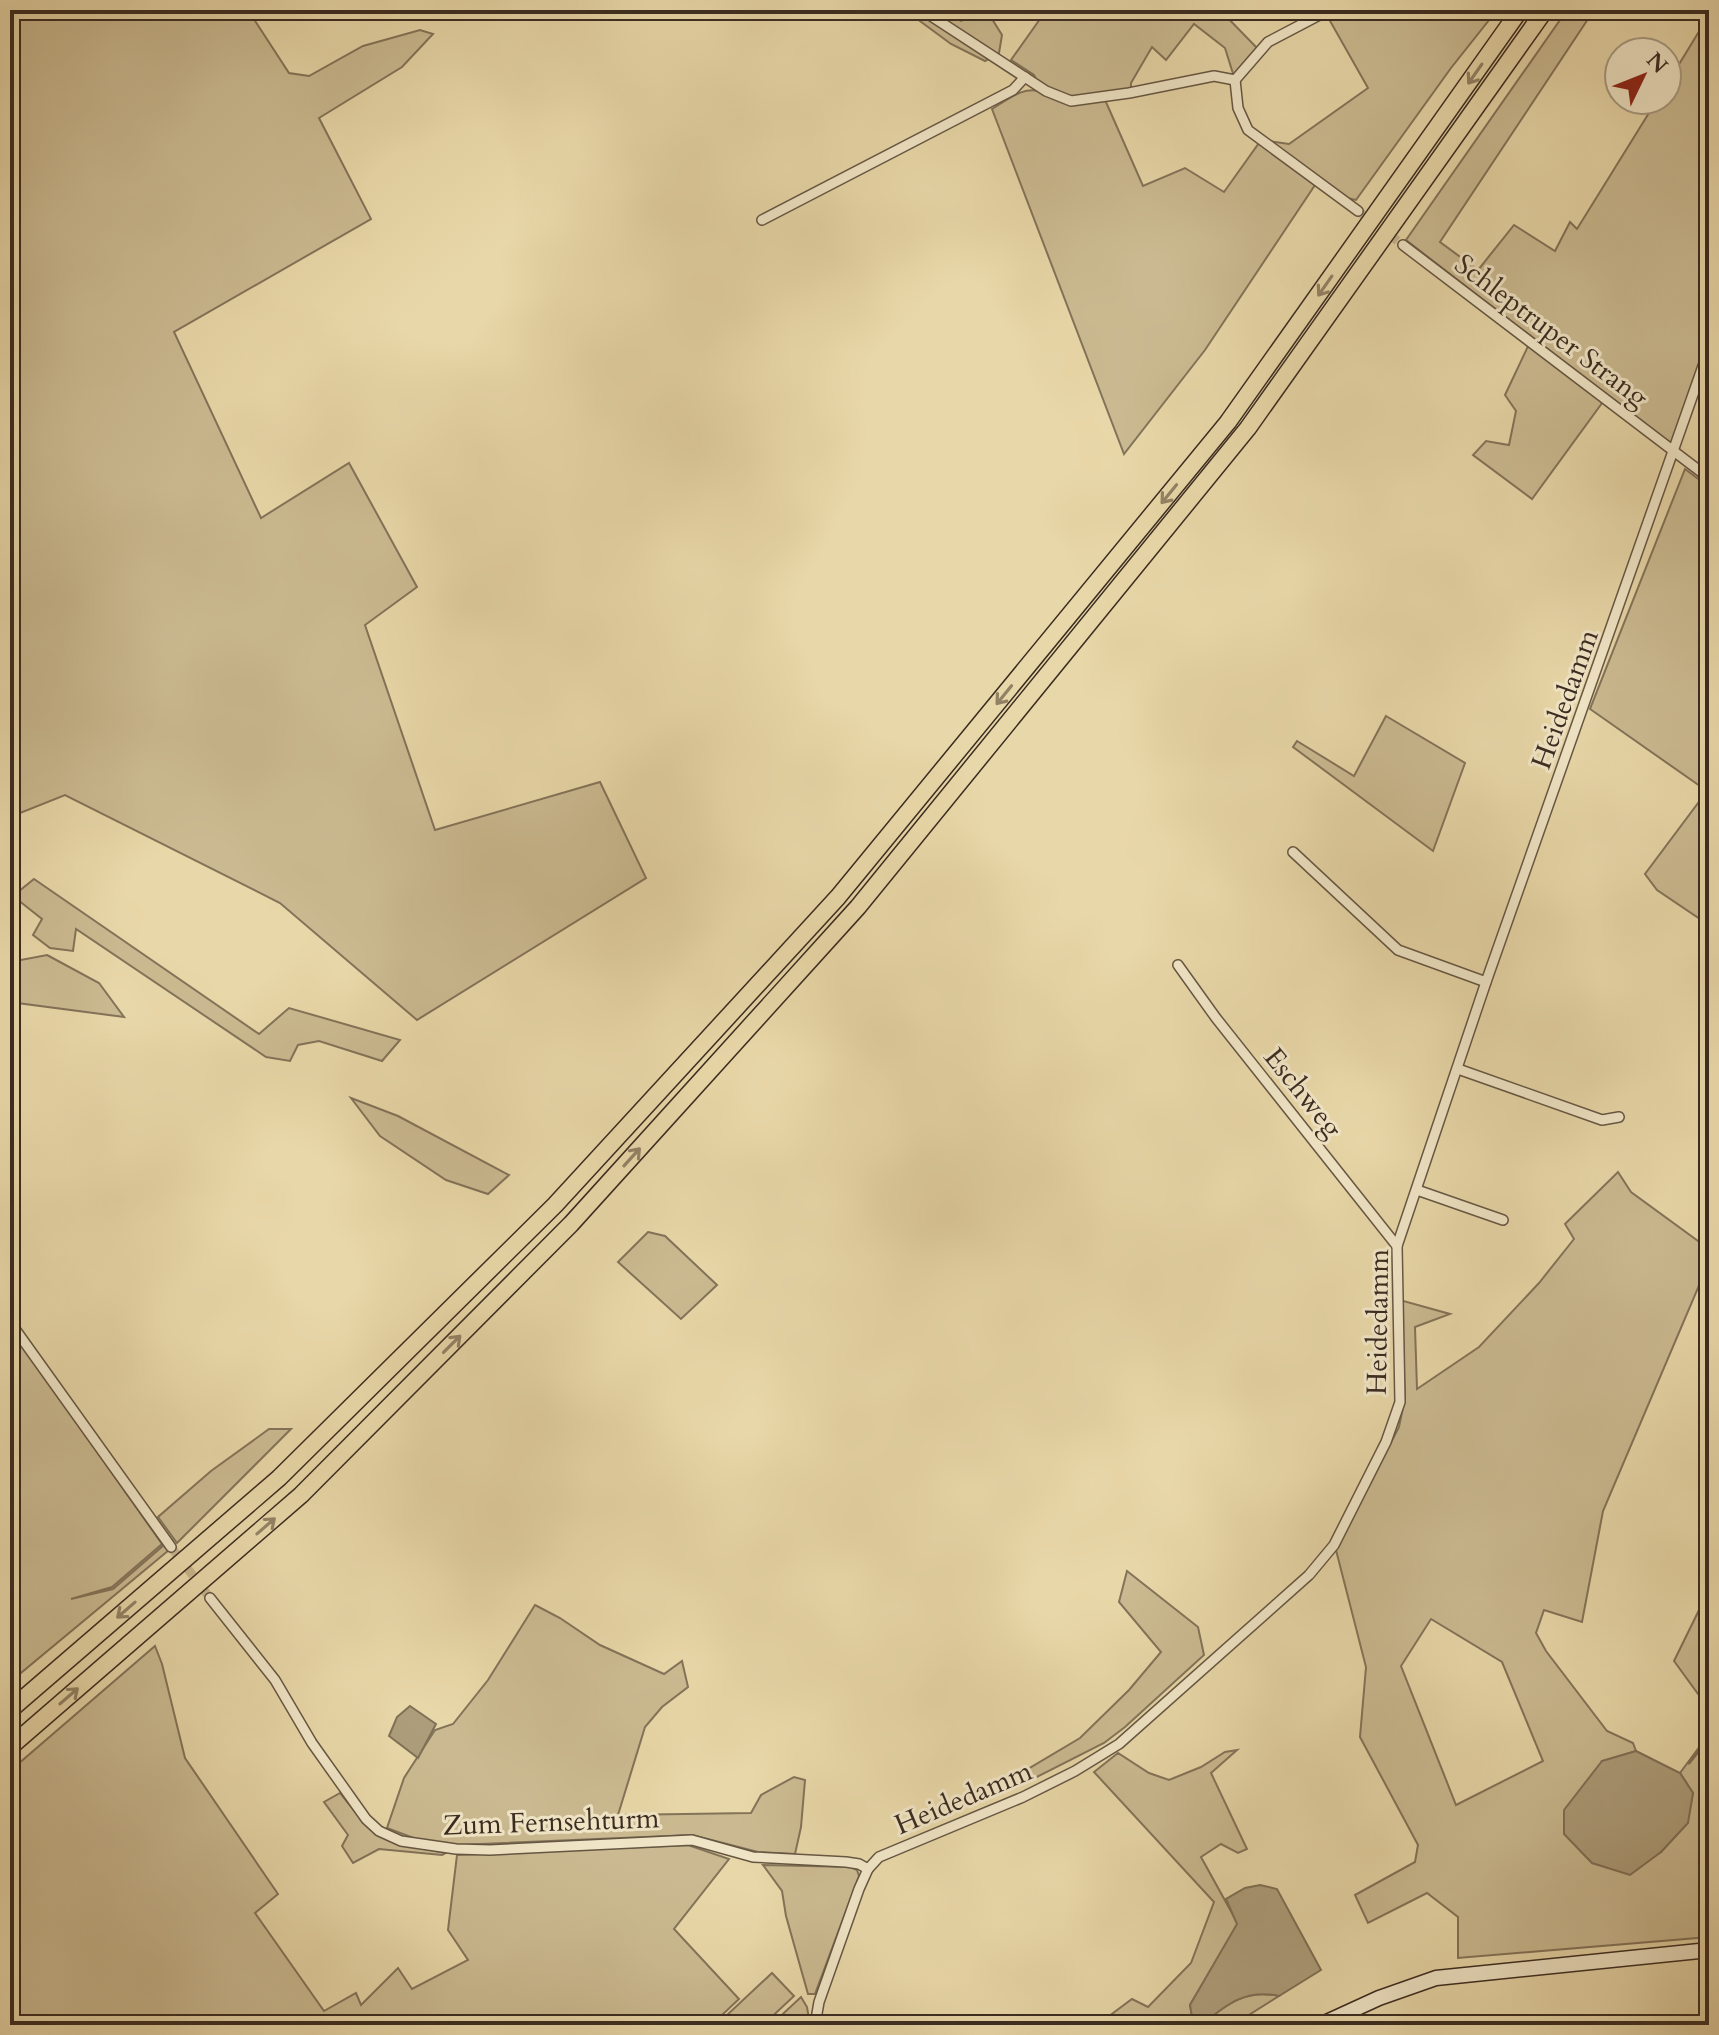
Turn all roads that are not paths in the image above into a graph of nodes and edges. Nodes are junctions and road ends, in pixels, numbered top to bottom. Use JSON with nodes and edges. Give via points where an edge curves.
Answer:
{"nodes":[{"id":1,"x":922,"y":10,"type":"edge"},
{"id":2,"x":1329,"y":10,"type":"edge"},
{"id":3,"x":1520,"y":10,"type":"edge"},
{"id":4,"x":1545,"y":10,"type":"edge"},
{"id":5,"x":1025,"y":77,"type":"junction"},
{"id":6,"x":1235,"y":80,"type":"junction"},
{"id":7,"x":1358,"y":211,"type":"tunnel mouth"},
{"id":8,"x":762,"y":220,"type":"dead end"},
{"id":9,"x":1403,"y":245,"type":"tunnel mouth"},
{"id":10,"x":1709,"y":349,"type":"edge"},
{"id":11,"x":1674,"y":451,"type":"junction"},
{"id":12,"x":1709,"y":478,"type":"edge"},
{"id":13,"x":1293,"y":852,"type":"dead end"},
{"id":14,"x":1178,"y":965,"type":"dead end"},
{"id":15,"x":1486,"y":982,"type":"junction"},
{"id":16,"x":1458,"y":1069,"type":"junction"},
{"id":17,"x":1619,"y":1117,"type":"dead end"},
{"id":18,"x":1417,"y":1190,"type":"junction"},
{"id":19,"x":1503,"y":1220,"type":"dead end"},
{"id":20,"x":1397,"y":1246,"type":"junction"},
{"id":21,"x":10,"y":1322,"type":"edge"},
{"id":22,"x":171,"y":1547,"type":"tunnel mouth"},
{"id":23,"x":210,"y":1598,"type":"tunnel mouth"},
{"id":24,"x":10,"y":1710,"type":"edge"},
{"id":25,"x":10,"y":1747,"type":"edge"},
{"id":26,"x":868,"y":1869,"type":"junction"},
{"id":27,"x":1709,"y":1950,"type":"edge"},
{"id":28,"x":815,"y":2025,"type":"edge"},
{"id":29,"x":1320,"y":2025,"type":"edge"}],
"edges":[{"from":1,"to":5,"type":"street"},
{"from":2,"to":6,"type":"street","via":[[1268,42]]},
{"from":3,"to":24,"type":"highway","one_way":true,"via":[[1228,422],[838,897],[555,1205],[290,1467]]},
{"from":25,"to":4,"type":"highway","one_way":true,"via":[[301,1495],[571,1224],[858,907],[1248,428]]},
{"from":5,"to":6,"type":"street","via":[[1071,101],[1214,76]]},
{"from":5,"to":8,"type":"street","via":[[1013,90]]},
{"from":6,"to":7,"type":"street","via":[[1238,108],[1248,130]]},
{"from":9,"to":11,"type":"street","name":"Schleptruper Strang"},
{"from":10,"to":11,"type":"street","name":"Heidedamm"},
{"from":11,"to":12,"type":"street","name":"Schleptruper Strang"},
{"from":11,"to":15,"type":"street","name":"Heidedamm"},
{"from":13,"to":15,"type":"street","via":[[1398,950]]},
{"from":14,"to":20,"type":"street","name":"Eschweg"},
{"from":15,"to":16,"type":"street","name":"Heidedamm"},
{"from":16,"to":17,"type":"street","via":[[1602,1120]]},
{"from":16,"to":18,"type":"street","name":"Heidedamm"},
{"from":18,"to":19,"type":"street"},
{"from":18,"to":20,"type":"street","name":"Heidedamm"},
{"from":20,"to":26,"type":"street","name":"Heidedamm","via":[[1400,1402],[1386,1442],[1334,1545],[1318,1565],[1119,1744],[1023,1797],[898,1847]]},
{"from":21,"to":22,"type":"street"},
{"from":23,"to":26,"type":"street","name":"Zum Fernsehturm","via":[[275,1680],[366,1819],[401,1841],[490,1850],[692,1840],[753,1857],[846,1862]]},
{"from":26,"to":28,"type":"street"},
{"from":27,"to":29,"type":"main road","via":[[1436,1978]]}]}
